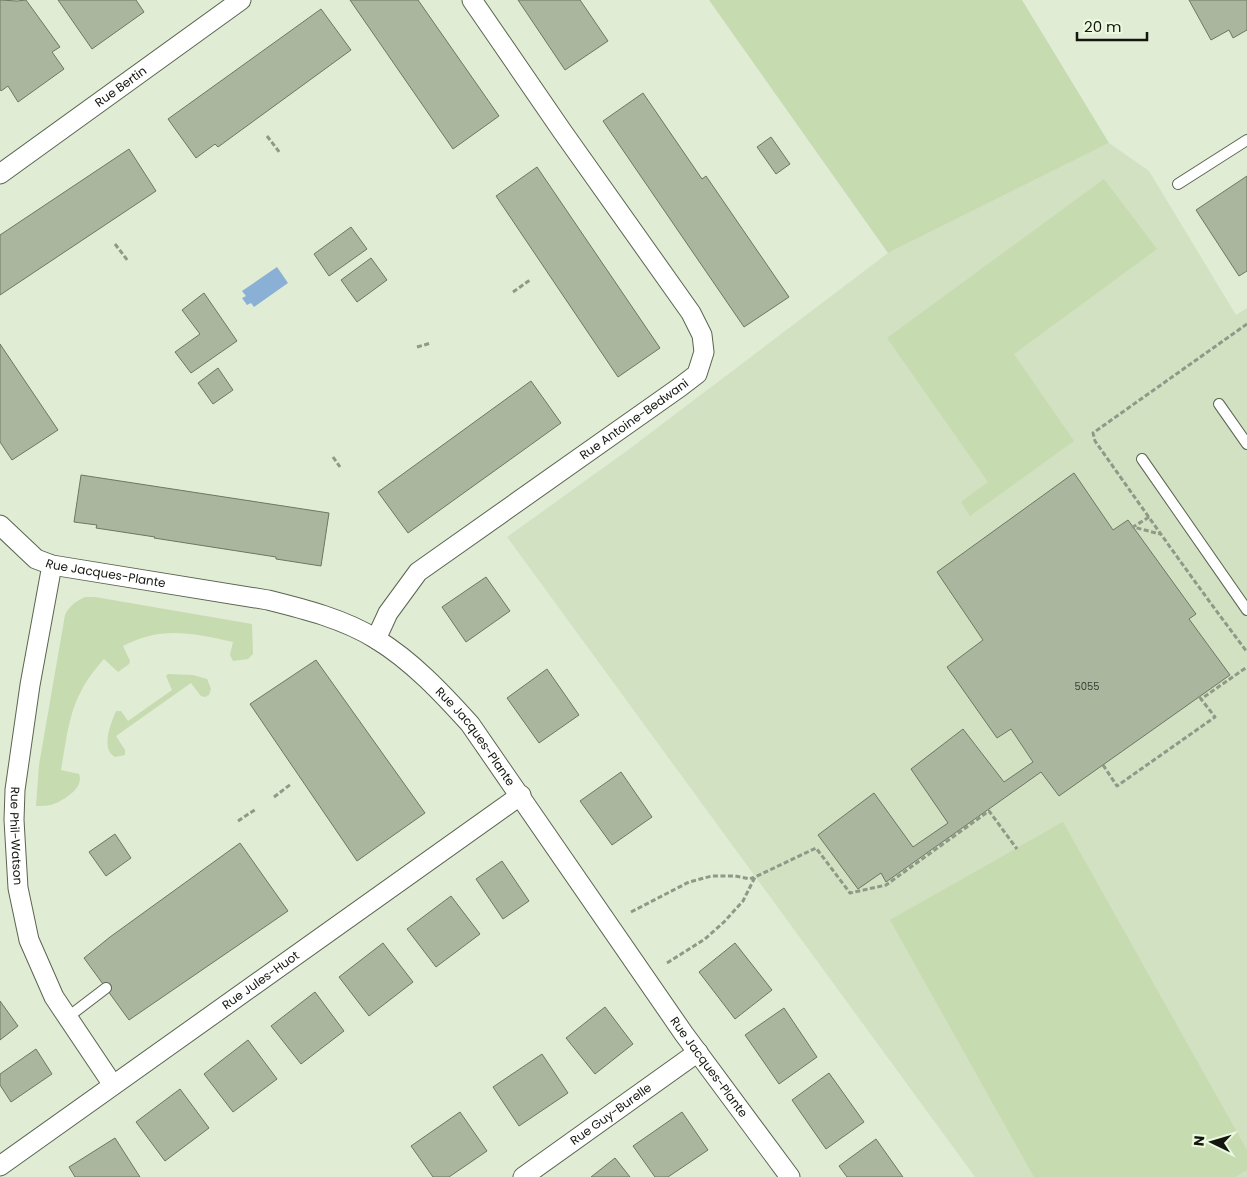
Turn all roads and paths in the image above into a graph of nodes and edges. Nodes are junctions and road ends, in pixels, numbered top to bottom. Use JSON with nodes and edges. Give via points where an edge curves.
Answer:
{"nodes":[{"id":1,"x":241,"y":0,"type":"edge"},
{"id":2,"x":472,"y":0,"type":"edge"},
{"id":3,"x":267,"y":136,"type":"dead end"},
{"id":4,"x":1247,"y":140,"type":"edge"},
{"id":5,"x":280,"y":153,"type":"dead end"},
{"id":6,"x":0,"y":174,"type":"edge"},
{"id":7,"x":1178,"y":184,"type":"dead end"},
{"id":8,"x":115,"y":244,"type":"dead end"},
{"id":9,"x":128,"y":261,"type":"dead end"},
{"id":10,"x":530,"y":280,"type":"dead end"},
{"id":11,"x":513,"y":292,"type":"dead end"},
{"id":12,"x":1247,"y":324,"type":"edge"},
{"id":13,"x":431,"y":343,"type":"dead end"},
{"id":14,"x":418,"y":348,"type":"dead end"},
{"id":15,"x":1219,"y":404,"type":"dead end"},
{"id":16,"x":1247,"y":444,"type":"edge"},
{"id":17,"x":333,"y":457,"type":"dead end"},
{"id":18,"x":1142,"y":459,"type":"dead end"},
{"id":19,"x":340,"y":467,"type":"dead end"},
{"id":20,"x":1149,"y":517,"type":"junction"},
{"id":21,"x":0,"y":525,"type":"edge"},
{"id":22,"x":1161,"y":534,"type":"junction"},
{"id":23,"x":52,"y":566,"type":"junction"},
{"id":24,"x":1247,"y":610,"type":"edge"},
{"id":25,"x":376,"y":639,"type":"junction"},
{"id":26,"x":1247,"y":652,"type":"edge"},
{"id":27,"x":1247,"y":667,"type":"edge"},
{"id":28,"x":1103,"y":765,"type":"dead end"},
{"id":29,"x":292,"y":784,"type":"dead end"},
{"id":30,"x":521,"y":796,"type":"junction"},
{"id":31,"x":274,"y":797,"type":"dead end"},
{"id":32,"x":256,"y":809,"type":"dead end"},
{"id":33,"x":238,"y":821,"type":"dead end"},
{"id":34,"x":1017,"y":849,"type":"dead end"},
{"id":35,"x":754,"y":877,"type":"junction"},
{"id":36,"x":631,"y":912,"type":"dead end"},
{"id":37,"x":667,"y":963,"type":"dead end"},
{"id":38,"x":106,"y":988,"type":"dead end"},
{"id":39,"x":68,"y":1017,"type":"junction"},
{"id":40,"x":698,"y":1052,"type":"junction"},
{"id":41,"x":113,"y":1085,"type":"junction"},
{"id":42,"x":0,"y":1166,"type":"edge"},
{"id":43,"x":523,"y":1177,"type":"edge"},
{"id":44,"x":790,"y":1177,"type":"edge"}],
"edges":[{"from":1,"to":6,"type":"street","name":"Rue Bertin"},
{"from":2,"to":25,"type":"street","name":"Rue Antoine-Bedwani","via":[[691,313],[702,335],[704,352],[697,374],[418,572],[388,613]]},
{"from":3,"to":5,"type":"path"},
{"from":4,"to":7,"type":"lane"},
{"from":8,"to":9,"type":"path"},
{"from":10,"to":11,"type":"path"},
{"from":12,"to":20,"type":"path","via":[[1093,433],[1095,441]]},
{"from":13,"to":14,"type":"path"},
{"from":15,"to":16,"type":"lane"},
{"from":17,"to":19,"type":"path"},
{"from":18,"to":24,"type":"lane"},
{"from":20,"to":22,"type":"path"},
{"from":20,"to":22,"type":"path","via":[[1133,527]]},
{"from":21,"to":23,"type":"street","name":"Rue Jacques-Plante","via":[[36,558]]},
{"from":22,"to":26,"type":"path"},
{"from":23,"to":25,"type":"street","name":"Rue Jacques-Plante","via":[[268,600],[347,625]]},
{"from":23,"to":39,"type":"street","name":"Rue Phil-Watson","via":[[30,685],[15,790],[14,820],[18,888],[30,940],[54,997]]},
{"from":25,"to":30,"type":"street","name":"Rue Jacques-Plante","via":[[432,684],[470,724]]},
{"from":27,"to":28,"type":"path","via":[[1200,698],[1215,717],[1117,786]]},
{"from":29,"to":31,"type":"path"},
{"from":30,"to":40,"type":"street","name":"Rue Jacques-Plante"},
{"from":30,"to":41,"type":"street","name":"Rue Jules-Huot"},
{"from":32,"to":33,"type":"path"},
{"from":34,"to":35,"type":"path","via":[[989,812],[886,885],[850,893],[816,848]]},
{"from":35,"to":36,"type":"path","via":[[712,876],[689,882]]},
{"from":35,"to":37,"type":"path","via":[[743,901],[724,922],[705,939]]},
{"from":38,"to":39,"type":"lane"},
{"from":39,"to":41,"type":"street","name":"Rue Phil-Watson"},
{"from":40,"to":43,"type":"street","name":"Rue Guy-Burelle"},
{"from":40,"to":44,"type":"street","name":"Rue Jacques-Plante"},
{"from":41,"to":42,"type":"street","name":"Rue Jules-Huot"}]}
